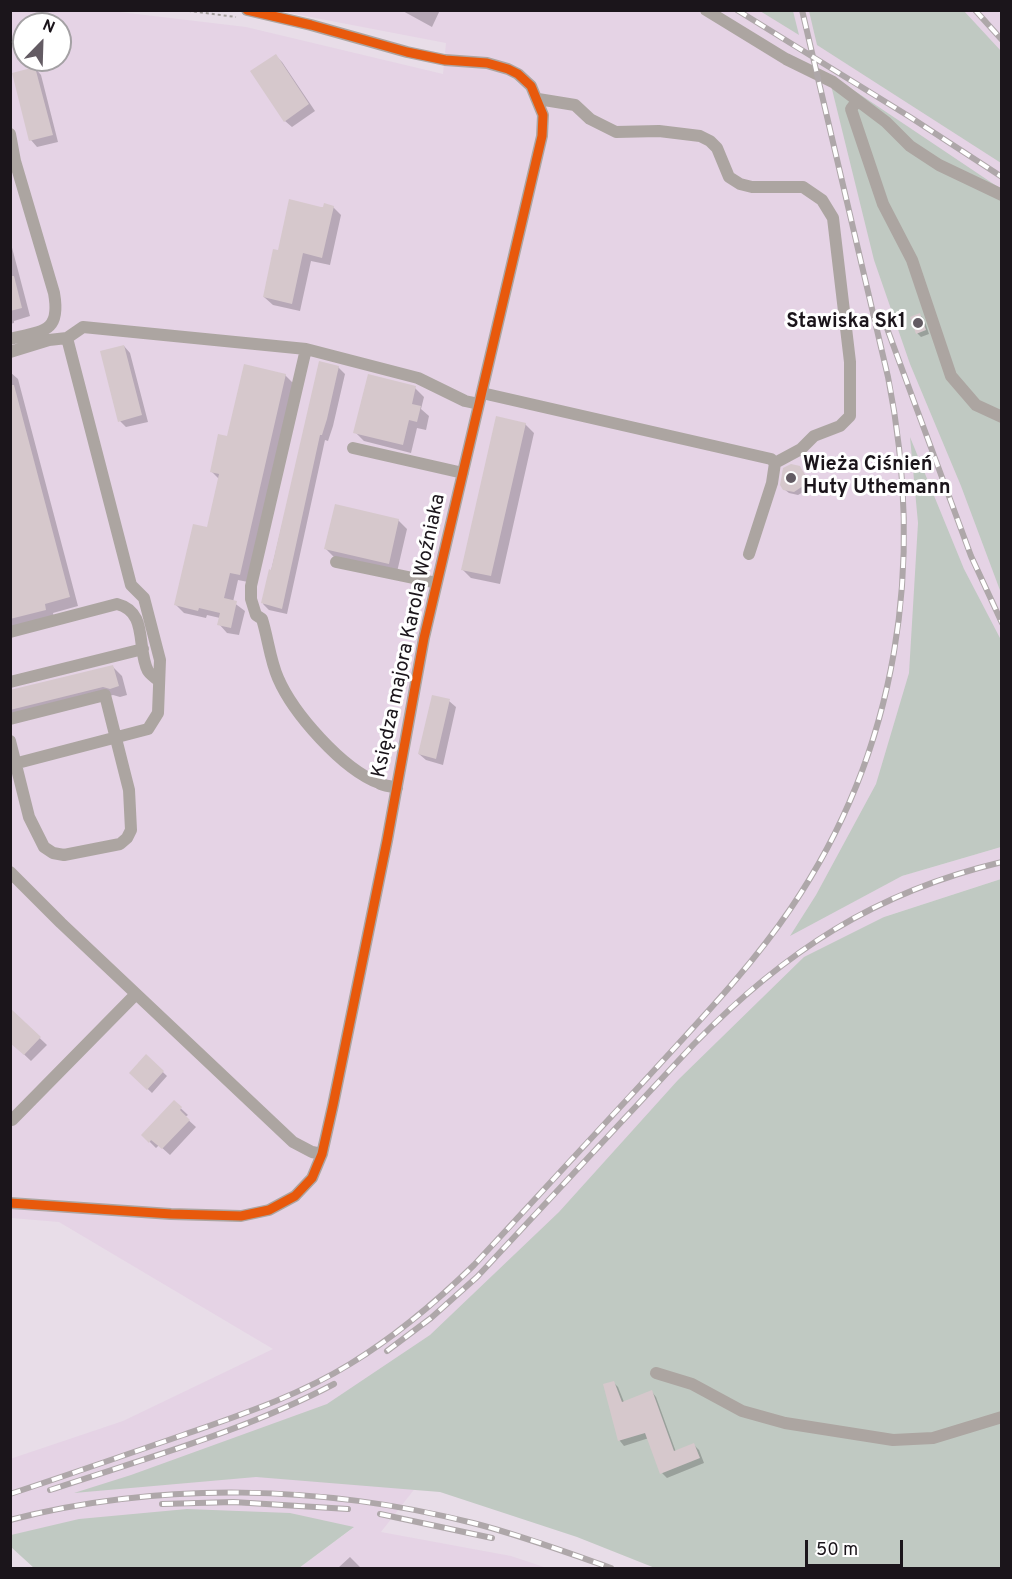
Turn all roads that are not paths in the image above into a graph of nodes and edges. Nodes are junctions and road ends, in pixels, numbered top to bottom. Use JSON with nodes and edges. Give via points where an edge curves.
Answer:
{"nodes":[{"id":1,"x":706,"y":10,"type":"edge"},
{"id":2,"x":242,"y":14,"type":"edge"},
{"id":3,"x":538,"y":99,"type":"junction"},
{"id":4,"x":856,"y":101,"type":"junction"},
{"id":5,"x":10,"y":134,"type":"edge"},
{"id":6,"x":13,"y":162,"type":"edge"},
{"id":7,"x":1002,"y":195,"type":"edge"},
{"id":8,"x":67,"y":338,"type":"junction"},
{"id":9,"x":10,"y":339,"type":"edge"},
{"id":10,"x":306,"y":349,"type":"junction"},
{"id":11,"x":10,"y":352,"type":"edge"},
{"id":12,"x":481,"y":399,"type":"junction"},
{"id":13,"x":1002,"y":417,"type":"edge"},
{"id":14,"x":353,"y":448,"type":"dead end"},
{"id":15,"x":775,"y":463,"type":"junction"},
{"id":16,"x":463,"y":473,"type":"junction"},
{"id":17,"x":748,"y":554,"type":"dead end"},
{"id":18,"x":336,"y":562,"type":"dead end"},
{"id":19,"x":437,"y":583,"type":"junction"},
{"id":20,"x":10,"y":632,"type":"edge"},
{"id":21,"x":143,"y":649,"type":"junction"},
{"id":22,"x":159,"y":681,"type":"junction"},
{"id":23,"x":10,"y":682,"type":"edge"},
{"id":24,"x":10,"y":719,"type":"edge"},
{"id":25,"x":116,"y":738,"type":"junction"},
{"id":26,"x":10,"y":741,"type":"edge"},
{"id":27,"x":13,"y":764,"type":"edge"},
{"id":28,"x":397,"y":788,"type":"junction"},
{"id":29,"x":10,"y":872,"type":"edge"},
{"id":30,"x":136,"y":994,"type":"junction"},
{"id":31,"x":12,"y":1120,"type":"dead end"},
{"id":32,"x":322,"y":1154,"type":"junction"},
{"id":33,"x":10,"y":1203,"type":"edge"},
{"id":34,"x":656,"y":1373,"type":"dead end"},
{"id":35,"x":1002,"y":1416,"type":"edge"}],
"edges":[{"from":1,"to":4,"type":"street","via":[[786,59],[833,82]]},
{"from":2,"to":3,"type":"street","name":"Księdza majora Karola Woźniaka","via":[[311,25],[445,60],[508,69],[531,86]]},
{"from":3,"to":12,"type":"street","name":"Księdza majora Karola Woźniaka","via":[[543,115],[542,136]]},
{"from":3,"to":15,"type":"street","via":[[575,105],[590,119],[616,132],[659,131],[700,136],[717,148],[729,177],[740,184],[803,187],[822,200],[833,218],[850,362],[850,416],[840,426],[814,436],[801,449]]},
{"from":4,"to":7,"type":"street","via":[[939,165]]},
{"from":4,"to":13,"type":"street","via":[[851,109],[883,204],[912,260],[951,376],[976,405]]},
{"from":5,"to":6,"type":"street"},
{"from":6,"to":9,"type":"street","via":[[57,307],[51,326]]},
{"from":8,"to":10,"type":"street","via":[[83,327]]},
{"from":8,"to":11,"type":"street"},
{"from":8,"to":22,"type":"street","via":[[131,585],[144,598],[159,660]]},
{"from":10,"to":12,"type":"street","via":[[418,378],[465,400]]},
{"from":10,"to":28,"type":"street","via":[[251,599],[256,615],[262,619],[277,676],[304,720],[360,773]]},
{"from":12,"to":15,"type":"street","via":[[771,459]]},
{"from":12,"to":16,"type":"street","name":"Księdza majora Karola Woźniaka"},
{"from":14,"to":16,"type":"street"},
{"from":15,"to":17,"type":"street"},
{"from":16,"to":19,"type":"street","name":"Księdza majora Karola Woźniaka"},
{"from":18,"to":19,"type":"street"},
{"from":19,"to":28,"type":"street","name":"Księdza majora Karola Woźniaka"},
{"from":20,"to":21,"type":"street","via":[[117,604],[128,607],[136,618]]},
{"from":21,"to":22,"type":"street","via":[[148,672]]},
{"from":21,"to":23,"type":"street"},
{"from":22,"to":25,"type":"street","via":[[158,713],[148,729]]},
{"from":24,"to":25,"type":"street","via":[[105,695]]},
{"from":25,"to":27,"type":"street"},
{"from":25,"to":27,"type":"street","via":[[129,790],[130,830],[120,844],[64,855],[44,847],[29,817]]},
{"from":26,"to":27,"type":"street"},
{"from":28,"to":32,"type":"street","name":"Księdza majora Karola Woźniaka"},
{"from":29,"to":30,"type":"street"},
{"from":30,"to":31,"type":"street"},
{"from":30,"to":32,"type":"street","via":[[293,1142]]},
{"from":32,"to":33,"type":"street","name":"Księdza majora Karola Woźniaka","via":[[312,1178],[295,1196],[269,1210],[241,1216]]},
{"from":34,"to":35,"type":"street","via":[[692,1384],[742,1411],[785,1424],[893,1440],[933,1438]]}]}
